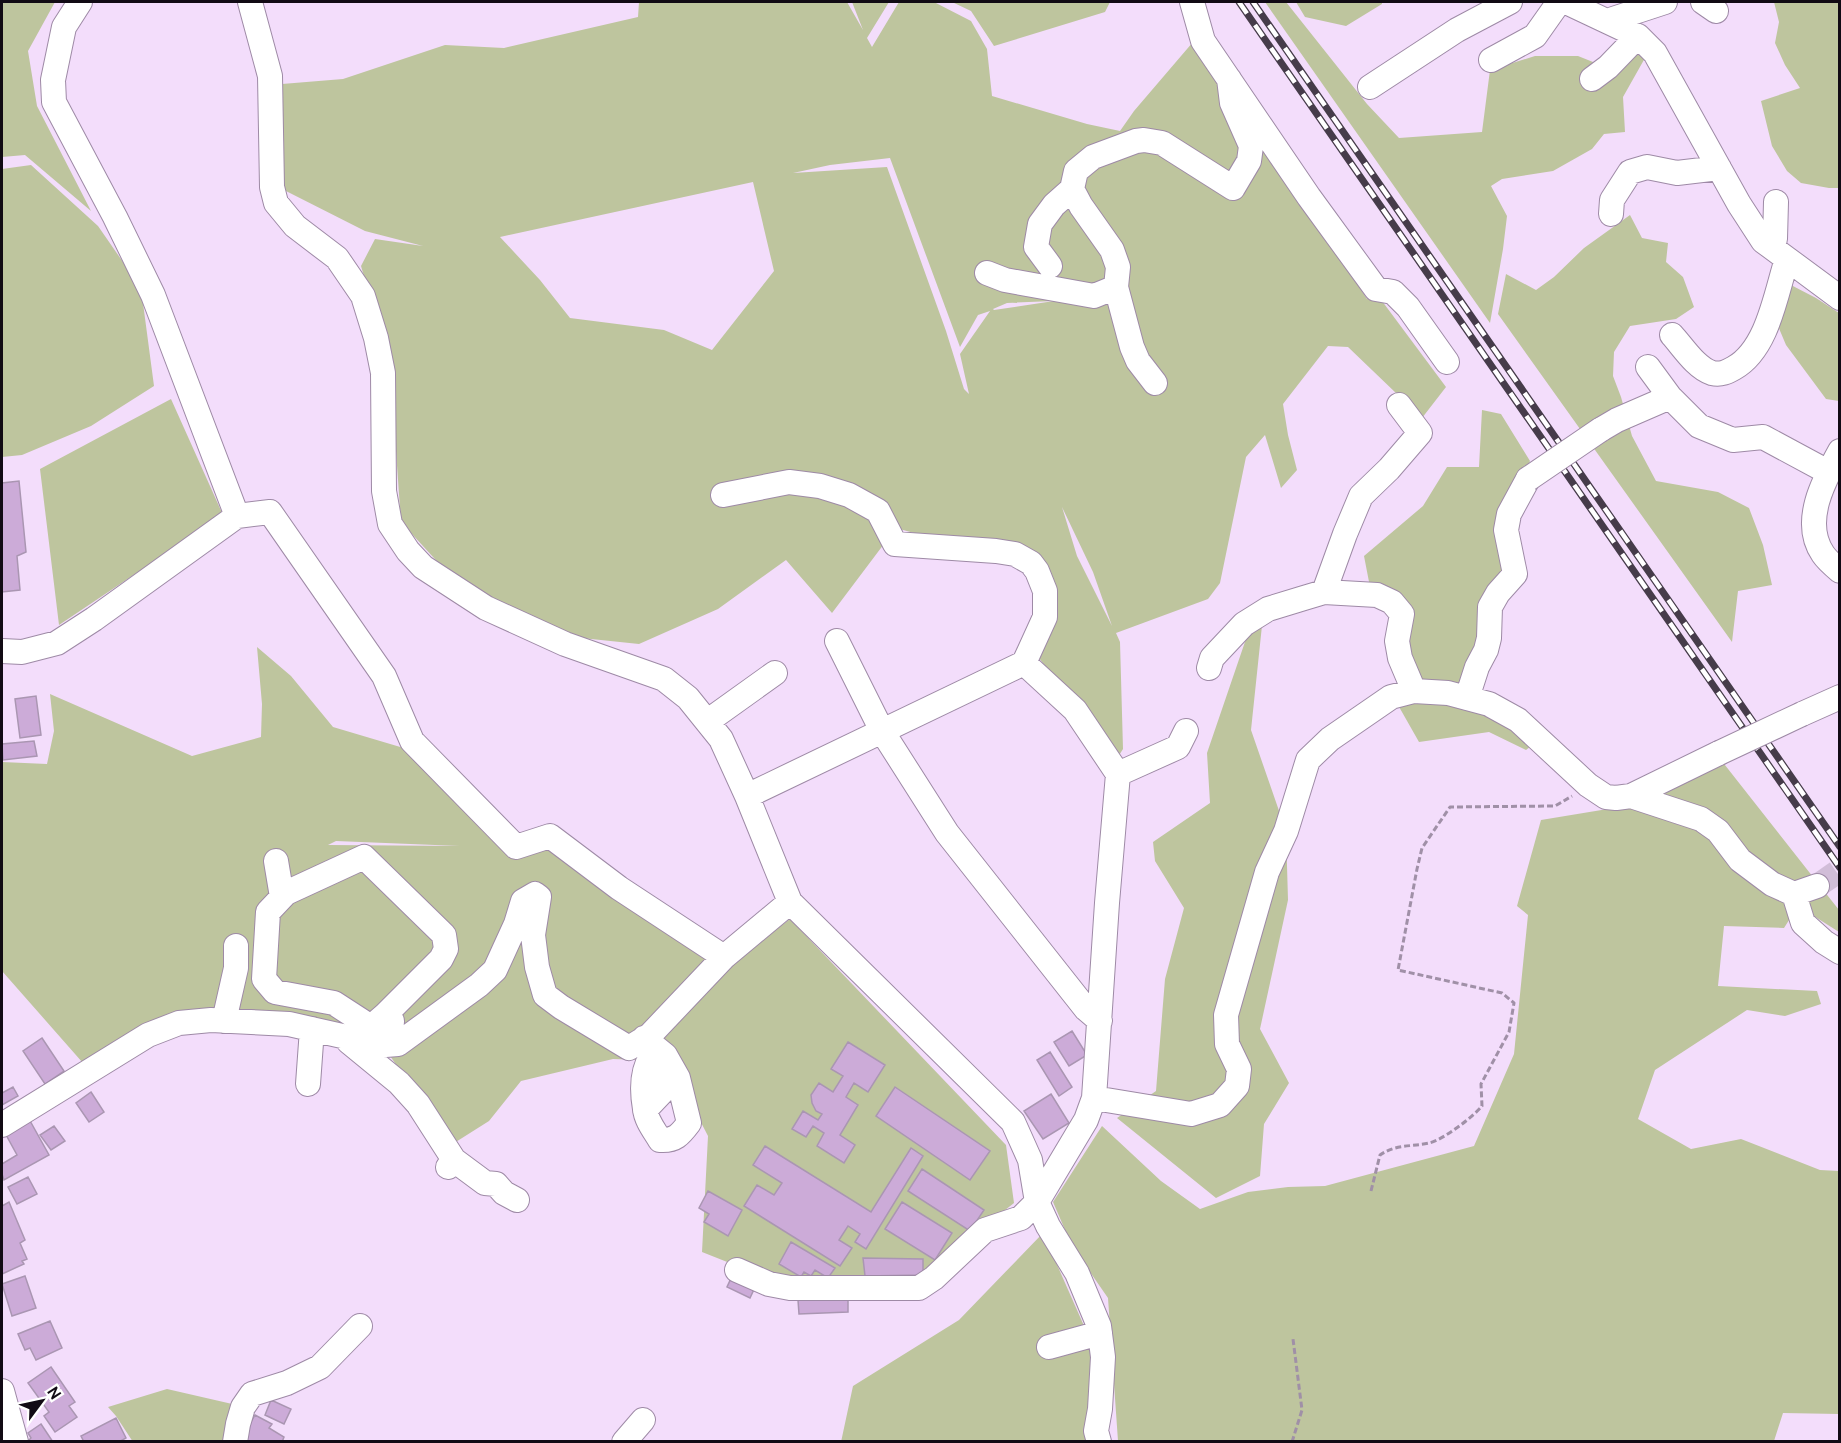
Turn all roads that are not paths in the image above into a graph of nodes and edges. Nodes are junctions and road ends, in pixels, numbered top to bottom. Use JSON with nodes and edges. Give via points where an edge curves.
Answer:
{"nodes":[{"id":1,"x":80,"y":2,"type":"edge"},
{"id":2,"x":250,"y":2,"type":"edge"},
{"id":3,"x":1192,"y":2,"type":"edge"},
{"id":4,"x":1510,"y":2,"type":"edge"},
{"id":5,"x":1559,"y":2,"type":"edge"},
{"id":6,"x":1566,"y":2,"type":"edge"},
{"id":7,"x":1665,"y":2,"type":"edge"},
{"id":8,"x":1606,"y":21,"type":"junction"},
{"id":9,"x":1638,"y":36,"type":"junction"},
{"id":10,"x":1491,"y":60,"type":"dead end"},
{"id":11,"x":1229,"y":79,"type":"junction"},
{"id":12,"x":1592,"y":79,"type":"dead end"},
{"id":13,"x":1370,"y":87,"type":"dead end"},
{"id":14,"x":1719,"y":168,"type":"junction"},
{"id":15,"x":1072,"y":189,"type":"junction"},
{"id":16,"x":1776,"y":202,"type":"dead end"},
{"id":17,"x":1611,"y":214,"type":"dead end"},
{"id":18,"x":1779,"y":252,"type":"junction"},
{"id":19,"x":1050,"y":266,"type":"dead end"},
{"id":20,"x":987,"y":273,"type":"dead end"},
{"id":21,"x":1116,"y":287,"type":"junction"},
{"id":22,"x":1839,"y":297,"type":"edge"},
{"id":23,"x":1672,"y":335,"type":"dead end"},
{"id":24,"x":1447,"y":362,"type":"dead end"},
{"id":25,"x":1648,"y":367,"type":"dead end"},
{"id":26,"x":1155,"y":383,"type":"dead end"},
{"id":27,"x":1670,"y":397,"type":"junction"},
{"id":28,"x":1399,"y":405,"type":"dead end"},
{"id":29,"x":1839,"y":450,"type":"edge"},
{"id":30,"x":1828,"y":472,"type":"junction"},
{"id":31,"x":723,"y":495,"type":"dead end"},
{"id":32,"x":237,"y":516,"type":"junction"},
{"id":33,"x":1839,"y":571,"type":"edge"},
{"id":34,"x":1324,"y":592,"type":"junction"},
{"id":35,"x":837,"y":641,"type":"dead end"},
{"id":36,"x":2,"y":651,"type":"edge"},
{"id":37,"x":1024,"y":663,"type":"junction"},
{"id":38,"x":1209,"y":668,"type":"dead end"},
{"id":39,"x":776,"y":673,"type":"dead end"},
{"id":40,"x":1414,"y":691,"type":"junction"},
{"id":41,"x":1839,"y":697,"type":"edge"},
{"id":42,"x":1467,"y":698,"type":"junction"},
{"id":43,"x":708,"y":721,"type":"junction"},
{"id":44,"x":882,"y":731,"type":"junction"},
{"id":45,"x":1186,"y":731,"type":"dead end"},
{"id":46,"x":1118,"y":774,"type":"junction"},
{"id":47,"x":747,"y":796,"type":"junction"},
{"id":48,"x":1631,"y":796,"type":"junction"},
{"id":49,"x":276,"y":861,"type":"dead end"},
{"id":50,"x":1817,"y":886,"type":"tunnel mouth"},
{"id":51,"x":1794,"y":894,"type":"junction"},
{"id":52,"x":282,"y":897,"type":"junction"},
{"id":53,"x":790,"y":902,"type":"junction"},
{"id":54,"x":236,"y":946,"type":"dead end"},
{"id":55,"x":1839,"y":952,"type":"edge"},
{"id":56,"x":724,"y":957,"type":"junction"},
{"id":57,"x":386,"y":1014,"type":"junction"},
{"id":58,"x":224,"y":1021,"type":"junction"},
{"id":59,"x":1100,"y":1021,"type":"junction"},
{"id":60,"x":312,"y":1029,"type":"junction"},
{"id":61,"x":340,"y":1035,"type":"junction"},
{"id":62,"x":644,"y":1038,"type":"junction"},
{"id":63,"x":373,"y":1046,"type":"junction"},
{"id":64,"x":673,"y":1081,"type":"junction"},
{"id":65,"x":308,"y":1084,"type":"dead end"},
{"id":66,"x":1094,"y":1098,"type":"junction"},
{"id":67,"x":2,"y":1125,"type":"edge"},
{"id":68,"x":517,"y":1200,"type":"dead end"},
{"id":69,"x":1037,"y":1202,"type":"junction"},
{"id":70,"x":737,"y":1270,"type":"dead end"},
{"id":71,"x":360,"y":1326,"type":"dead end"},
{"id":72,"x":1100,"y":1333,"type":"junction"},
{"id":73,"x":1049,"y":1347,"type":"dead end"},
{"id":74,"x":2,"y":1391,"type":"edge"},
{"id":75,"x":643,"y":1420,"type":"dead end"},
{"id":76,"x":16,"y":1442,"type":"edge"},
{"id":77,"x":235,"y":1442,"type":"edge"},
{"id":78,"x":624,"y":1442,"type":"edge"},
{"id":79,"x":1099,"y":1442,"type":"edge"}],
"edges":[{"from":1,"to":32,"type":"street","via":[[64,27],[53,80],[54,102],[153,295]]},
{"from":2,"to":43,"type":"street","via":[[270,76],[276,203],[295,226],[337,258],[363,296],[376,338],[383,373],[384,491],[390,524],[423,567],[486,608],[565,644],[664,679]]},
{"from":3,"to":11,"type":"street","via":[[1203,41]]},
{"from":4,"to":13,"type":"street","via":[[1457,30]]},
{"from":5,"to":10,"type":"street","via":[[1535,36]]},
{"from":6,"to":8,"type":"street"},
{"from":7,"to":8,"type":"street"},
{"from":8,"to":9,"type":"street"},
{"from":9,"to":12,"type":"street"},
{"from":9,"to":14,"type":"street","via":[[1655,53]]},
{"from":11,"to":15,"type":"street","via":[[1232,103],[1251,146],[1249,161],[1233,188],[1162,143],[1144,140],[1093,157],[1076,171]]},
{"from":11,"to":24,"type":"street","via":[[1376,289],[1393,292],[1408,307]]},
{"from":14,"to":17,"type":"street","via":[[1677,173],[1647,167],[1630,172],[1612,200]]},
{"from":14,"to":18,"type":"street","via":[[1763,241]]},
{"from":15,"to":19,"type":"street","via":[[1040,224],[1036,247]]},
{"from":15,"to":21,"type":"street","via":[[1112,250],[1118,267]]},
{"from":16,"to":18,"type":"street","via":[[1775,239]]},
{"from":18,"to":22,"type":"street"},
{"from":18,"to":23,"type":"street","via":[[1763,336],[1749,357],[1724,374],[1712,373]]},
{"from":20,"to":21,"type":"street","via":[[1094,296]]},
{"from":21,"to":26,"type":"street","via":[[1132,347]]},
{"from":25,"to":27,"type":"street"},
{"from":27,"to":30,"type":"street","via":[[1699,426],[1733,440],[1762,437]]},
{"from":27,"to":42,"type":"street","bridge":true,"via":[[1617,420],[1528,479],[1509,514],[1506,530],[1515,574],[1490,607],[1486,650]]},
{"from":28,"to":34,"type":"street","via":[[1420,433],[1361,496]]},
{"from":29,"to":30,"type":"street"},
{"from":30,"to":33,"type":"street","via":[[1814,512],[1814,530],[1822,553]]},
{"from":31,"to":37,"type":"street","via":[[789,482],[820,486],[849,495],[878,511],[895,544],[1015,554],[1031,563],[1045,591],[1045,617]]},
{"from":32,"to":36,"type":"street","via":[[57,643],[22,652]]},
{"from":32,"to":56,"type":"street","via":[[270,512],[384,676],[412,741],[516,847],[550,836],[619,888]]},
{"from":34,"to":38,"type":"street","via":[[1268,609],[1244,624],[1212,658]]},
{"from":34,"to":40,"type":"street","via":[[1377,596],[1392,602],[1402,614],[1397,641]]},
{"from":35,"to":44,"type":"street"},
{"from":37,"to":44,"type":"street"},
{"from":37,"to":46,"type":"street","via":[[1076,710]]},
{"from":39,"to":43,"type":"street"},
{"from":40,"to":42,"type":"street"},
{"from":40,"to":66,"type":"street","via":[[1391,697],[1330,739],[1308,760],[1286,831],[1267,872],[1226,1015],[1227,1044],[1239,1069],[1237,1086],[1220,1104],[1191,1114]]},
{"from":41,"to":48,"type":"street","bridge":true},
{"from":42,"to":48,"type":"street","via":[[1489,704],[1518,720],[1606,797]]},
{"from":43,"to":47,"type":"street","via":[[722,739]]},
{"from":44,"to":47,"type":"street"},
{"from":44,"to":59,"type":"street","via":[[947,833],[1086,1009]]},
{"from":45,"to":46,"type":"street","via":[[1178,747]]},
{"from":46,"to":59,"type":"street"},
{"from":47,"to":53,"type":"street"},
{"from":48,"to":51,"type":"street","via":[[1701,819],[1718,831],[1740,860],[1772,884]]},
{"from":49,"to":52,"type":"street"},
{"from":50,"to":51,"type":"street"},
{"from":51,"to":55,"type":"street","via":[[1803,923]]},
{"from":52,"to":57,"type":"street","via":[[268,912],[264,979],[275,992],[334,1004],[370,1027]]},
{"from":52,"to":57,"type":"street","via":[[364,857],[444,935],[446,949],[441,959]]},
{"from":53,"to":56,"type":"street"},
{"from":53,"to":69,"type":"street","via":[[1013,1122],[1030,1160]]},
{"from":54,"to":58,"type":"street","via":[[236,968]]},
{"from":56,"to":62,"type":"street"},
{"from":57,"to":63,"type":"street","via":[[392,1022],[391,1034]]},
{"from":58,"to":60,"type":"street"},
{"from":58,"to":67,"type":"street","via":[[179,1023],[148,1035]]},
{"from":59,"to":66,"type":"street"},
{"from":60,"to":61,"type":"street"},
{"from":60,"to":65,"type":"street"},
{"from":61,"to":63,"type":"street"},
{"from":61,"to":68,"type":"street","via":[[399,1083],[418,1104],[451,1163],[485,1183],[496,1184]]},
{"from":62,"to":63,"type":"street","via":[[629,1048],[545,995],[533,935],[539,897],[535,894],[523,901],[495,970],[398,1044]]},
{"from":62,"to":64,"type":"street","via":[[665,1055]]},
{"from":64,"to":64,"type":"street","via":[[689,1123],[681,1134],[669,1141],[660,1140],[645,1110],[645,1066],[651,1057]]},
{"from":66,"to":69,"type":"street","via":[[1086,1120]]},
{"from":69,"to":70,"type":"street","via":[[1021,1218],[985,1230],[919,1288],[790,1288]]},
{"from":69,"to":72,"type":"street","via":[[1077,1274]]},
{"from":71,"to":77,"type":"street","via":[[320,1367],[252,1394],[243,1407]]},
{"from":72,"to":73,"type":"street"},
{"from":72,"to":79,"type":"street","via":[[1103,1357],[1096,1431]]},
{"from":74,"to":76,"type":"street"},
{"from":75,"to":78,"type":"street"}]}
